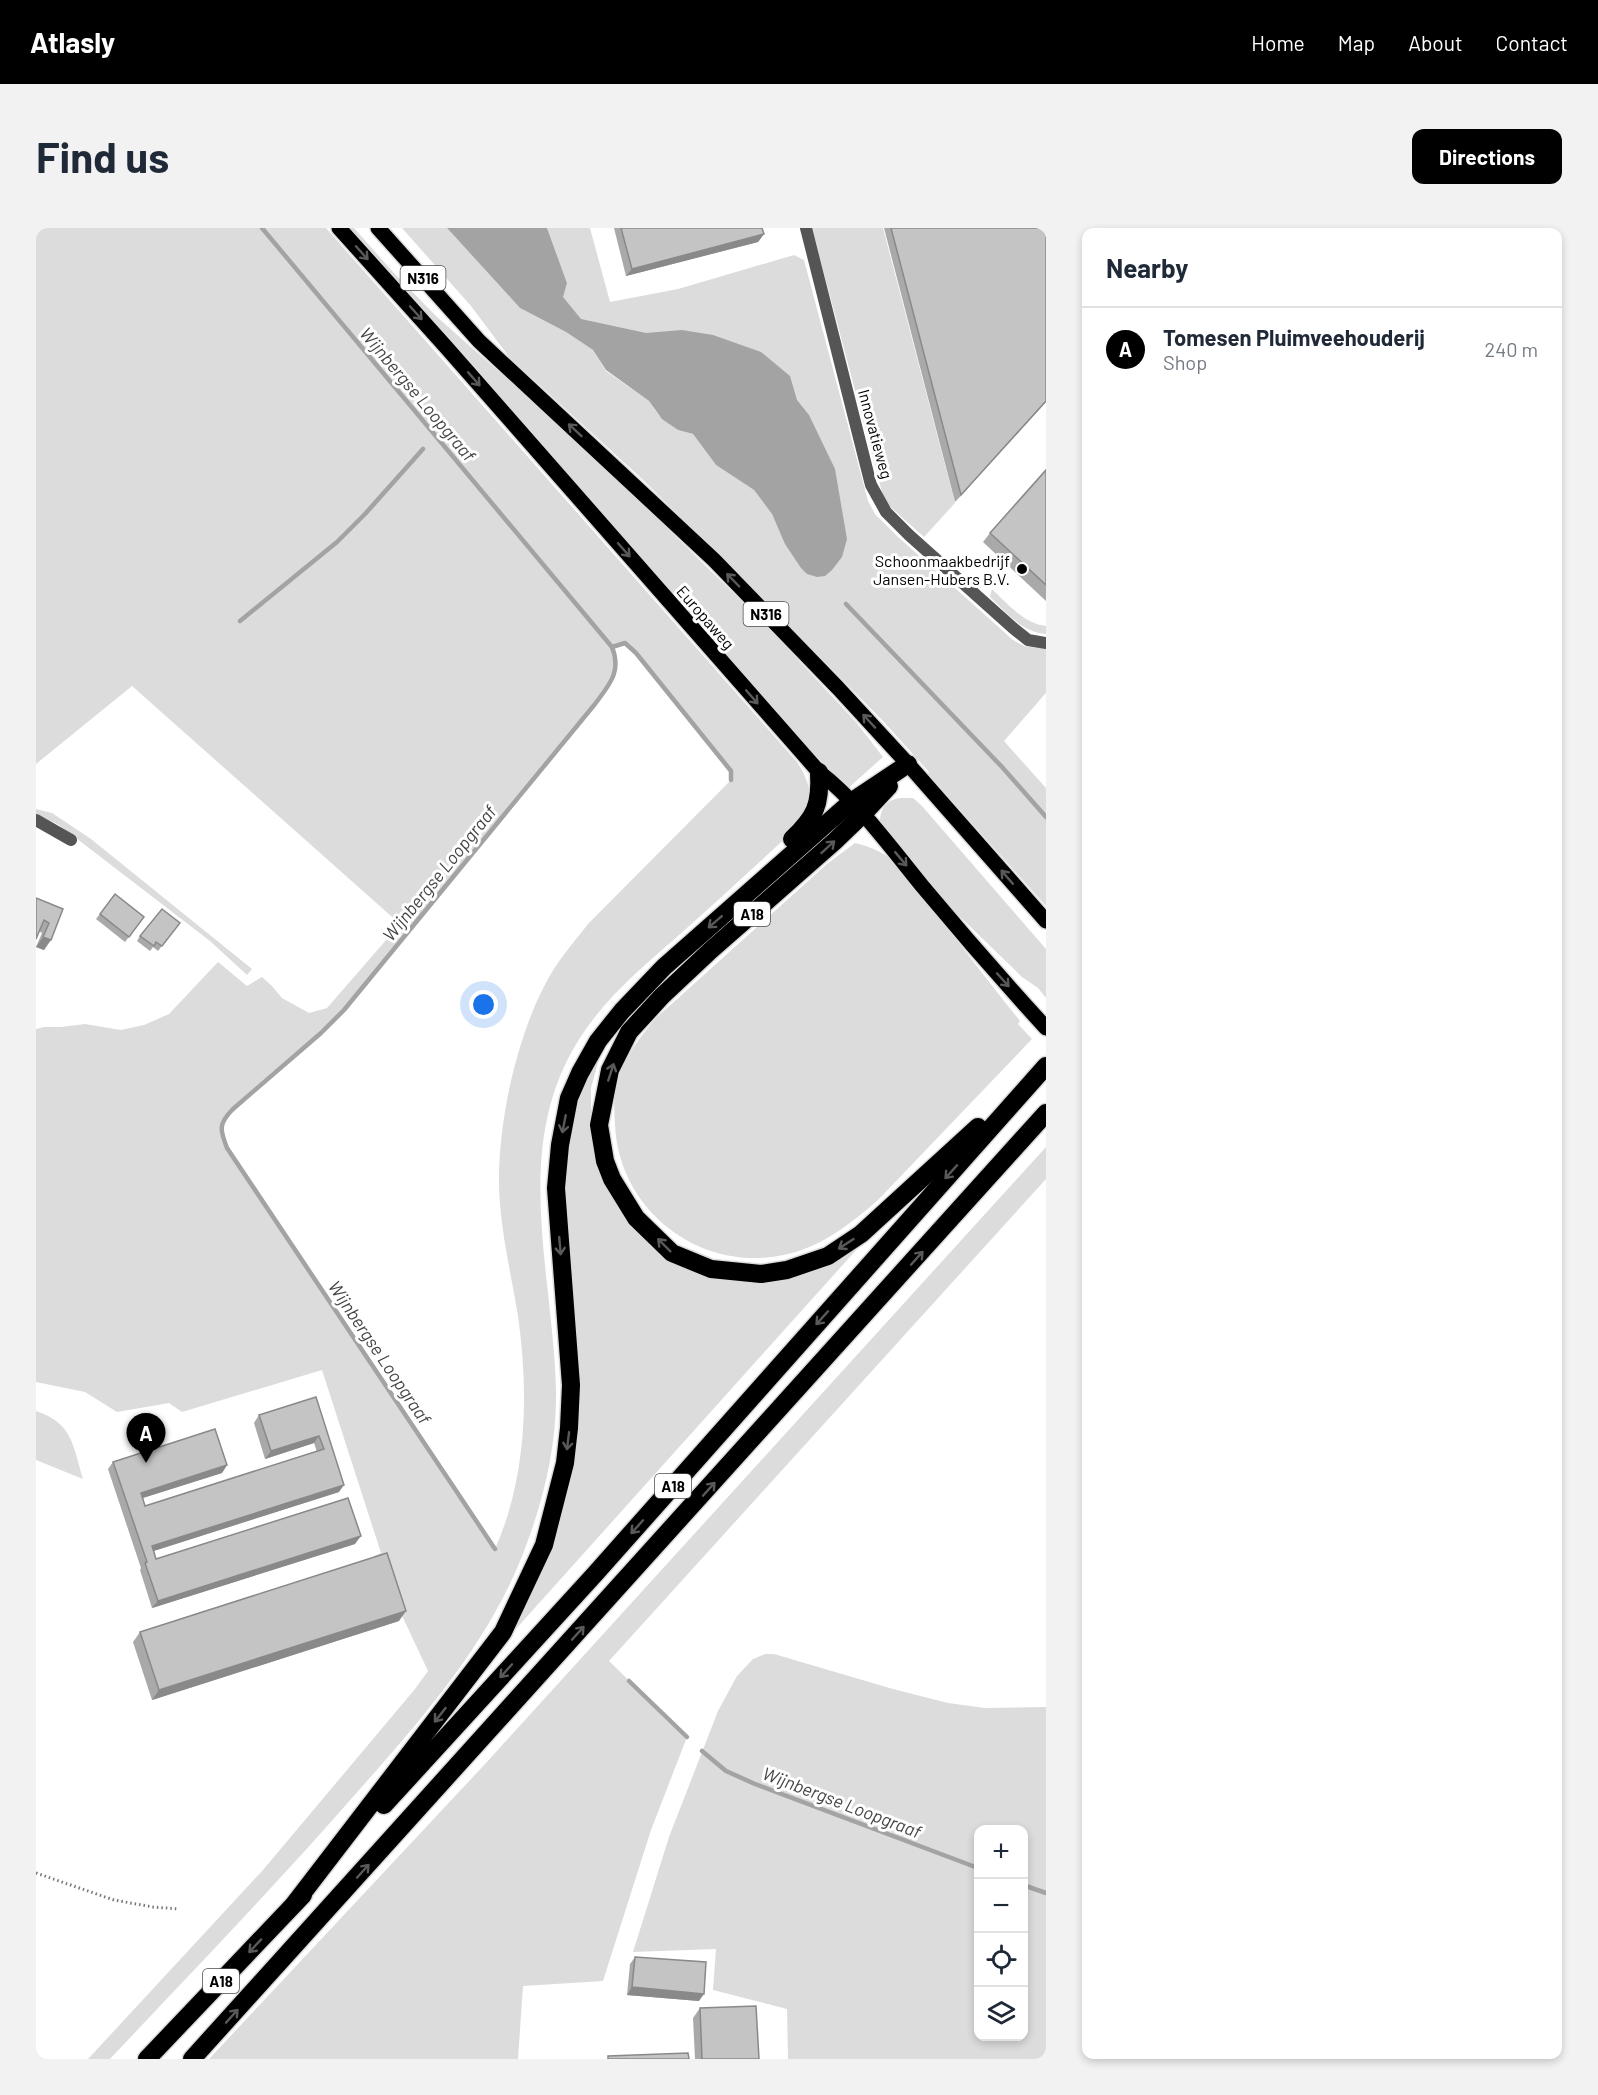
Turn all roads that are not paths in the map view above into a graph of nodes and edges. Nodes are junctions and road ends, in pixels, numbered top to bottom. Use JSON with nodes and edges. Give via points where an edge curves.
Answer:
{"nodes":[{"id":1,"x":339,"y":228,"type":"edge"},
{"id":2,"x":378,"y":228,"type":"edge"},
{"id":3,"x":806,"y":228,"type":"edge"},
{"id":4,"x":1046,"y":643,"type":"edge"},
{"id":5,"x":908,"y":764,"type":"junction"},
{"id":6,"x":819,"y":772,"type":"junction"},
{"id":7,"x":857,"y":809,"type":"junction"},
{"id":8,"x":36,"y":820,"type":"edge"},
{"id":9,"x":71,"y":840,"type":"dead end"},
{"id":10,"x":759,"y":883,"type":"junction"},
{"id":11,"x":1046,"y":921,"type":"edge"},
{"id":12,"x":1046,"y":1028,"type":"edge"},
{"id":13,"x":1046,"y":1065,"type":"edge"},
{"id":14,"x":1046,"y":1113,"type":"edge"},
{"id":15,"x":295,"y":1903,"type":"junction"},
{"id":16,"x":147,"y":2059,"type":"edge"},
{"id":17,"x":192,"y":2059,"type":"edge"}],
"edges":[{"from":1,"to":6,"type":"main road","name":"Europaweg","number":"N316","one_way":true},
{"from":5,"to":2,"type":"main road","number":"N316","one_way":true,"via":[[714,560],[479,341]]},
{"from":3,"to":4,"type":"street","name":"Innovatieweg","via":[[871,485],[886,512],[1012,628],[1028,640]]},
{"from":5,"to":7,"type":"highway","number":"A18"},
{"from":11,"to":5,"type":"main road","number":"N316","one_way":true},
{"from":6,"to":7,"type":"main road","name":"Europaweg","number":"N316"},
{"from":6,"to":10,"type":"highway","number":"A18","via":[[820,793],[810,822],[774,856]]},
{"from":7,"to":10,"type":"highway","number":"A18"},
{"from":7,"to":12,"type":"main road","name":"Europaweg","number":"N316","one_way":true},
{"from":13,"to":7,"type":"highway","number":"A18","one_way":true,"via":[[861,1234],[828,1256],[761,1274],[711,1269],[672,1253],[636,1218],[612,1179],[599,1125],[610,1070],[629,1032]]},
{"from":8,"to":9,"type":"street"},
{"from":10,"to":15,"type":"highway","number":"A18","one_way":true,"via":[[657,974],[622,1011],[598,1041],[580,1073],[569,1098],[556,1188],[570,1385],[569,1428],[565,1463],[544,1545],[502,1632]]},
{"from":13,"to":15,"type":"highway","number":"A18","one_way":true,"via":[[603,1565]]},
{"from":17,"to":14,"type":"highway","number":"A18","one_way":true},
{"from":15,"to":16,"type":"highway","number":"A18","one_way":true}]}
